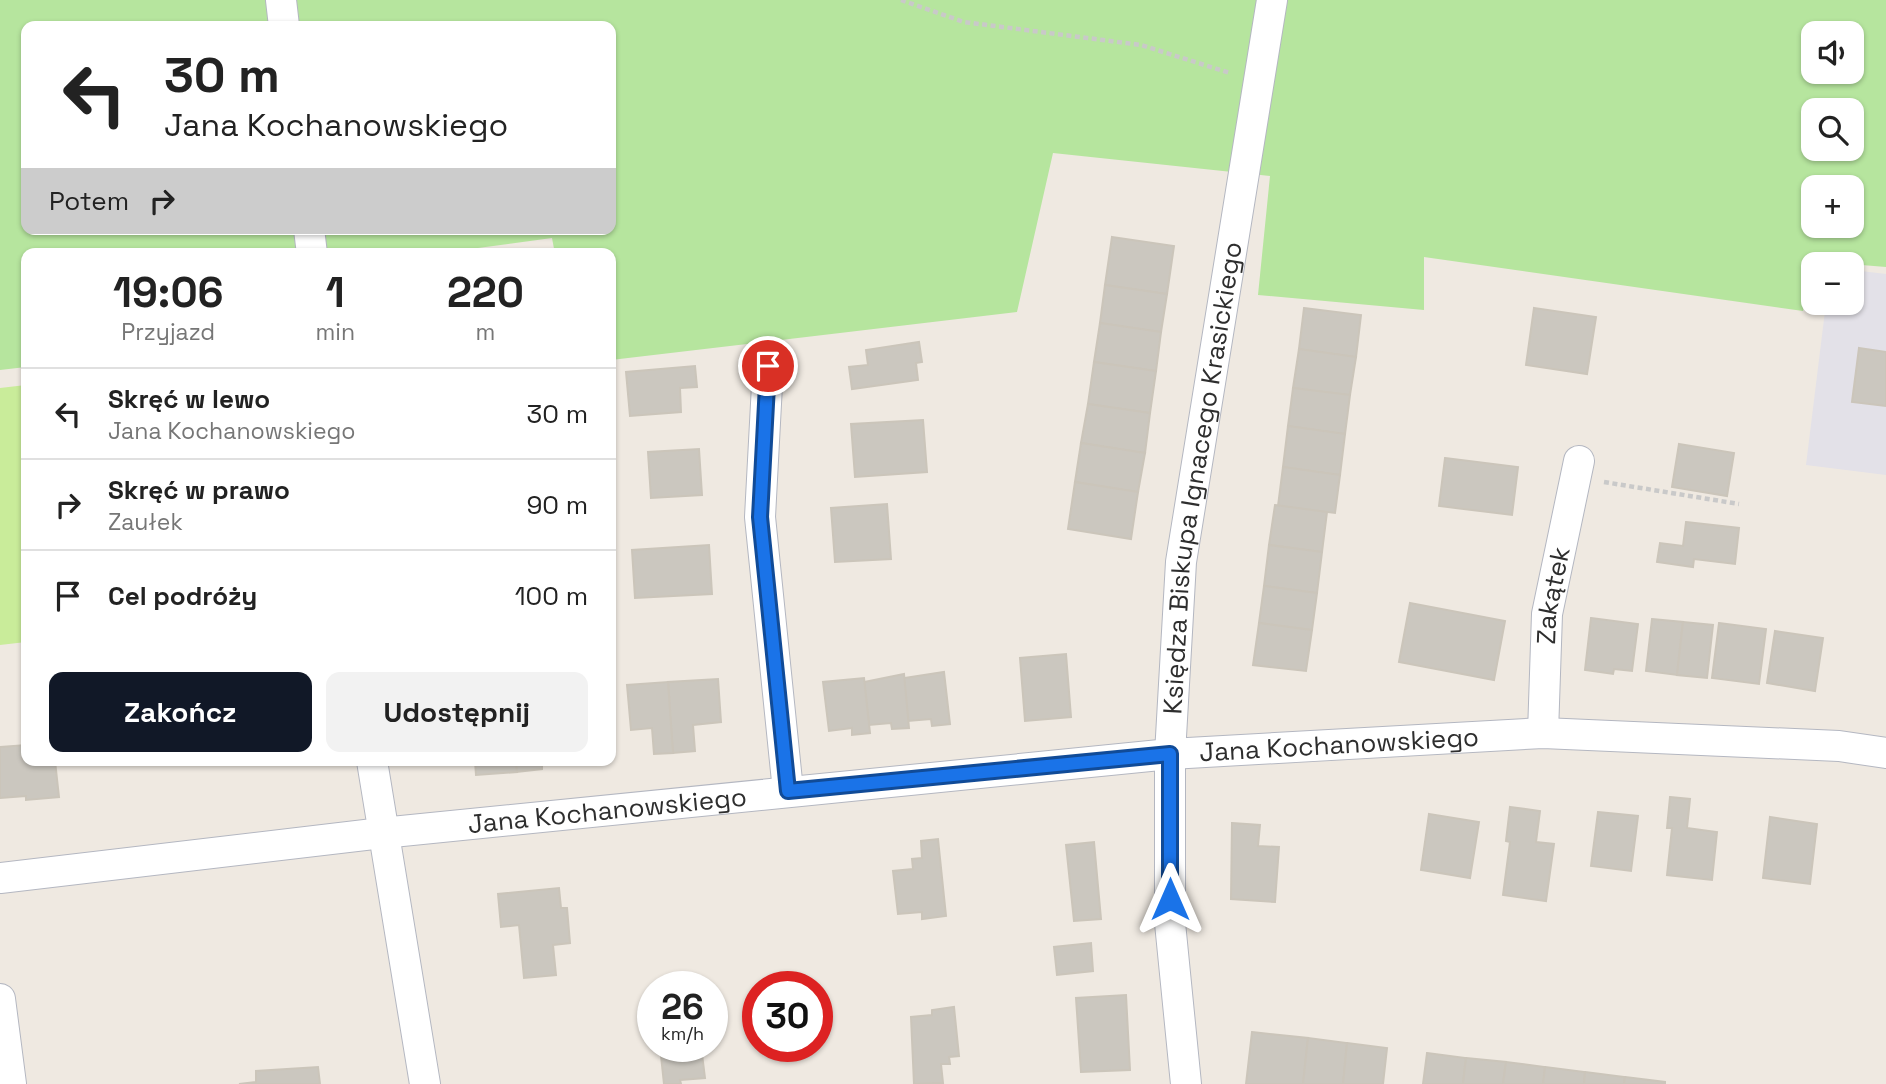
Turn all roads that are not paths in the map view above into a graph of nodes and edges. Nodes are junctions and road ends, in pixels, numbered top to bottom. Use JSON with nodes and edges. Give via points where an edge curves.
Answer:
{"nodes":[{"id":1,"x":281,"y":0,"type":"edge"},
{"id":2,"x":1272,"y":0,"type":"edge"},
{"id":3,"x":283,"y":21,"type":"edge"},
{"id":4,"x":768,"y":366,"type":"dead end"},
{"id":5,"x":1577,"y":469,"type":"road end"},
{"id":6,"x":1543,"y":733,"type":"junction"},
{"id":7,"x":1886,"y":753,"type":"edge"},
{"id":8,"x":1170,"y":754,"type":"junction"},
{"id":9,"x":373,"y":766,"type":"edge"},
{"id":10,"x":788,"y":791,"type":"junction"},
{"id":11,"x":382,"y":834,"type":"junction"},
{"id":12,"x":0,"y":878,"type":"edge"},
{"id":13,"x":0,"y":999,"type":"edge"},
{"id":14,"x":12,"y":1084,"type":"edge"},
{"id":15,"x":425,"y":1084,"type":"edge"},
{"id":16,"x":1186,"y":1084,"type":"edge"}],
"edges":[{"from":1,"to":3,"type":"street"},
{"from":2,"to":8,"type":"street","name":"Księdza Biskupa Ignacego Krasickiego","via":[[1181,562]]},
{"from":4,"to":10,"type":"street","via":[[760,517]]},
{"from":5,"to":6,"type":"street","name":"Zakątek","via":[[1547,614]]},
{"from":6,"to":7,"type":"street","name":"Jana Kochanowskiego","via":[[1839,746]]},
{"from":6,"to":8,"type":"street","name":"Jana Kochanowskiego"},
{"from":8,"to":10,"type":"street","name":"Jana Kochanowskiego"},
{"from":8,"to":16,"type":"street","name":"Księdza Biskupa Ignacego Krasickiego","via":[[1170,923]]},
{"from":9,"to":11,"type":"street"},
{"from":10,"to":11,"type":"street","name":"Jana Kochanowskiego"},
{"from":11,"to":12,"type":"street","name":"Jana Kochanowskiego"},
{"from":11,"to":15,"type":"street"},
{"from":13,"to":14,"type":"street"}]}
